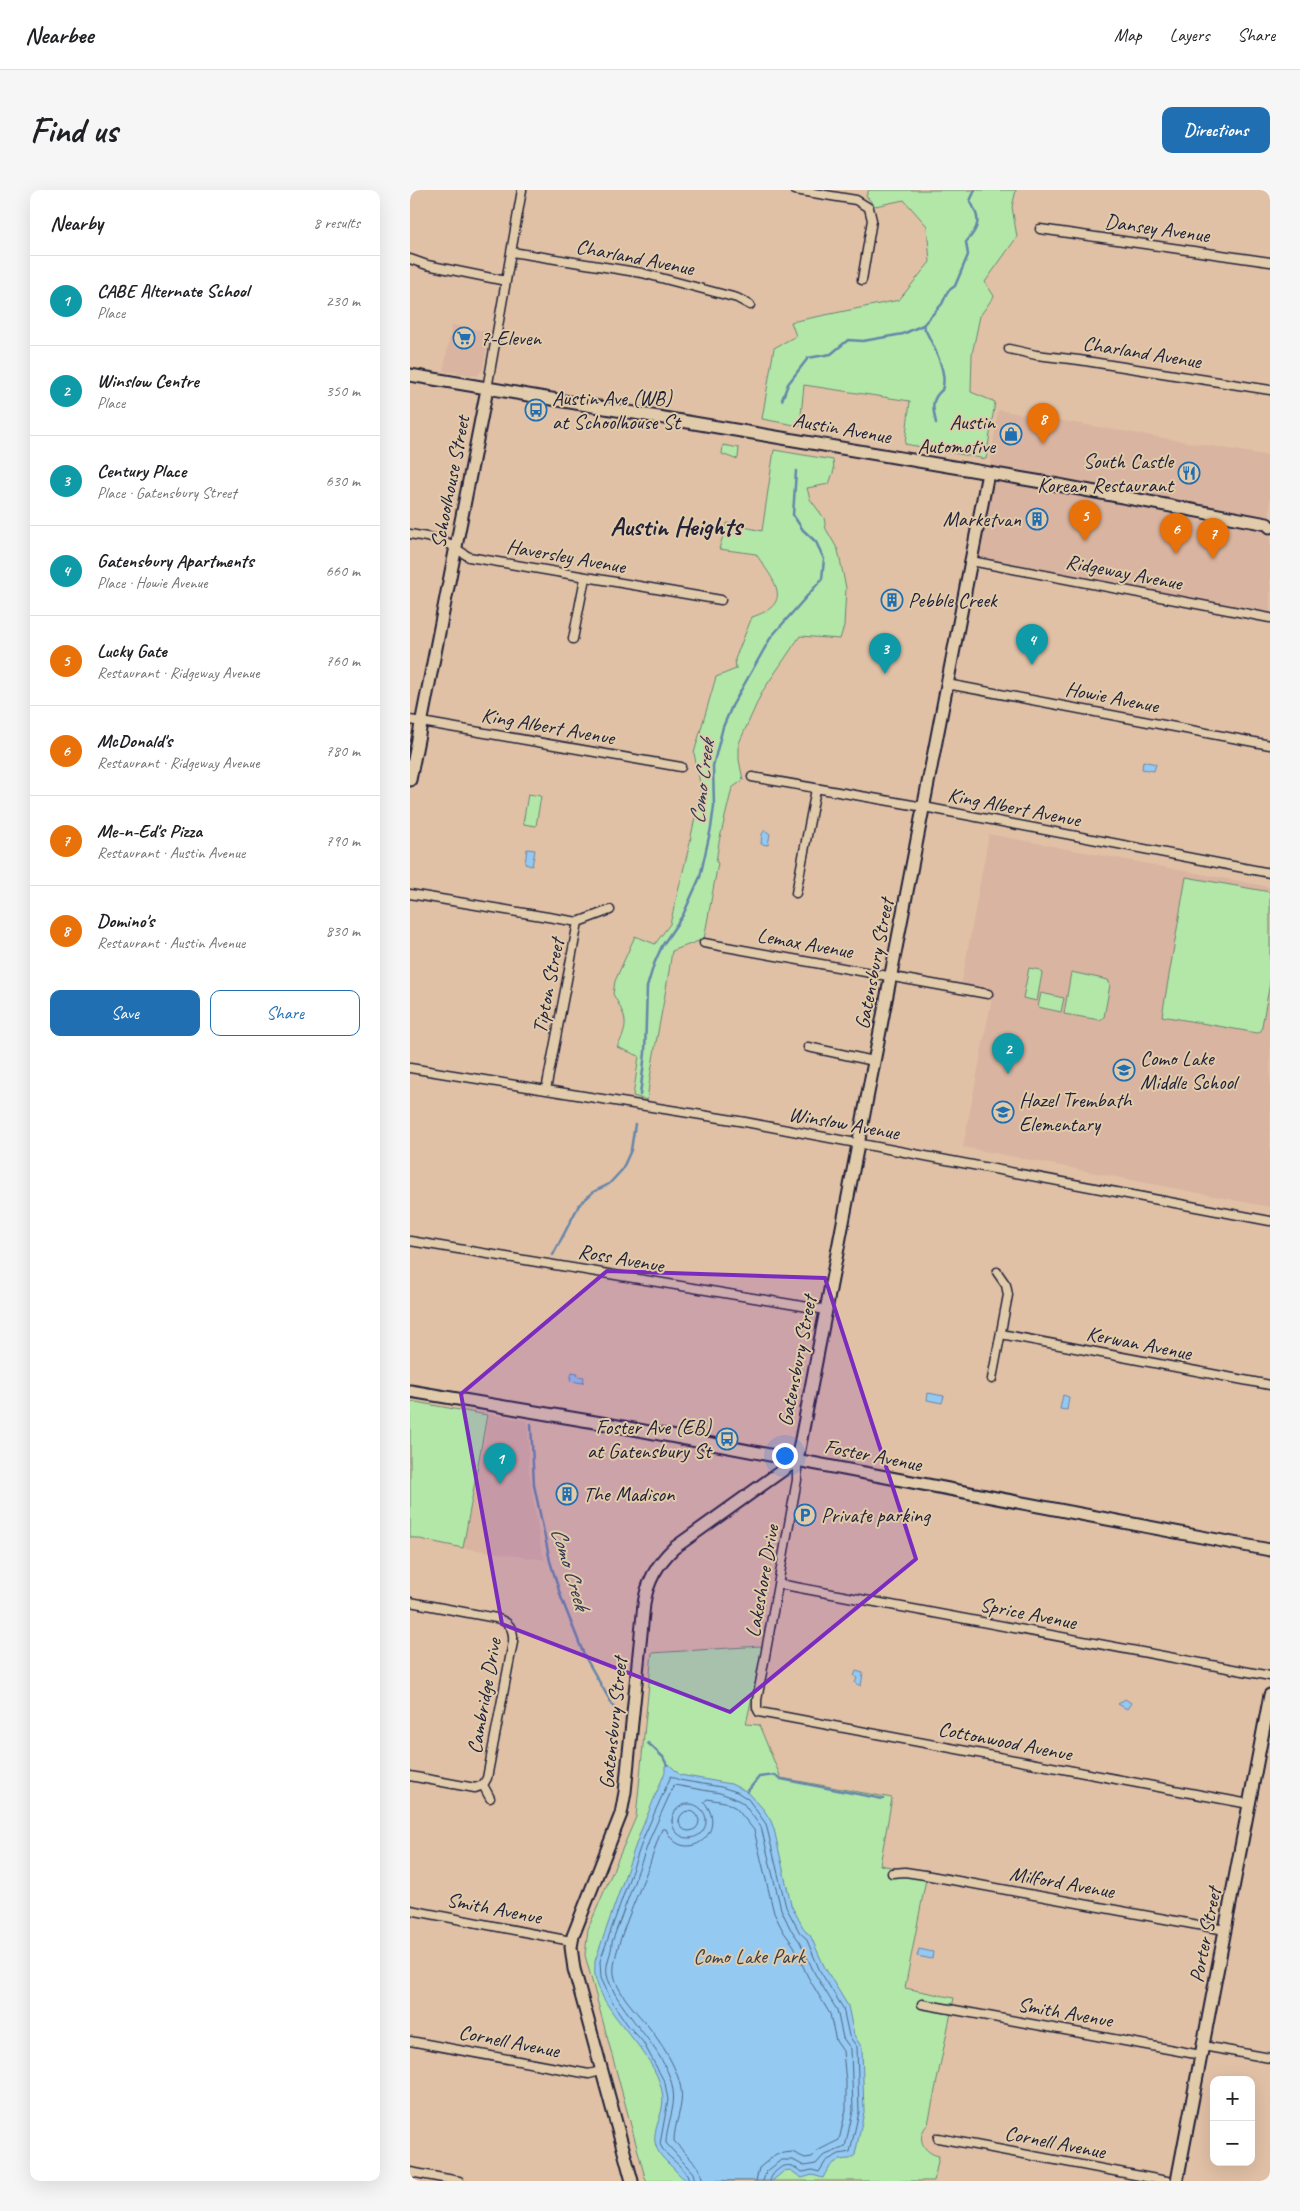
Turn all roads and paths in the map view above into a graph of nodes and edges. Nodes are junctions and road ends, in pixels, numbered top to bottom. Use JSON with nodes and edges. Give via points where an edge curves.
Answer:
{"nodes":[{"id":1,"x":522,"y":190,"type":"edge"},
{"id":2,"x":795,"y":190,"type":"edge"},
{"id":3,"x":1040,"y":229,"type":"dead end"},
{"id":4,"x":512,"y":252,"type":"junction"},
{"id":5,"x":410,"y":260,"type":"edge"},
{"id":6,"x":1270,"y":262,"type":"edge"},
{"id":7,"x":862,"y":280,"type":"dead end"},
{"id":8,"x":506,"y":281,"type":"junction"},
{"id":9,"x":750,"y":305,"type":"dead end"},
{"id":10,"x":1009,"y":349,"type":"dead end"},
{"id":11,"x":410,"y":375,"type":"edge"},
{"id":12,"x":487,"y":389,"type":"junction"},
{"id":13,"x":1270,"y":390,"type":"edge"},
{"id":14,"x":988,"y":473,"type":"junction"},
{"id":15,"x":1269,"y":525,"type":"edge"},
{"id":16,"x":410,"y":534,"type":"edge"},
{"id":17,"x":457,"y":548,"type":"junction"},
{"id":18,"x":971,"y":561,"type":"junction"},
{"id":19,"x":585,"y":578,"type":"junction"},
{"id":20,"x":721,"y":600,"type":"dead end"},
{"id":21,"x":1270,"y":618,"type":"edge"},
{"id":22,"x":573,"y":639,"type":"dead end"},
{"id":23,"x":947,"y":684,"type":"junction"},
{"id":24,"x":416,"y":721,"type":"edge"},
{"id":25,"x":1270,"y":745,"type":"edge"},
{"id":26,"x":681,"y":767,"type":"dead end"},
{"id":27,"x":752,"y":777,"type":"dead end"},
{"id":28,"x":410,"y":780,"type":"edge"},
{"id":29,"x":816,"y":788,"type":"junction"},
{"id":30,"x":924,"y":807,"type":"junction"},
{"id":31,"x":1270,"y":873,"type":"edge"},
{"id":32,"x":796,"y":893,"type":"dead end"},
{"id":33,"x":410,"y":894,"type":"edge"},
{"id":34,"x":610,"y":910,"type":"dead end"},
{"id":35,"x":578,"y":922,"type":"junction"},
{"id":36,"x":704,"y":943,"type":"dead end"},
{"id":37,"x":891,"y":977,"type":"junction"},
{"id":38,"x":988,"y":994,"type":"dead end"},
{"id":39,"x":808,"y":1048,"type":"dead end"},
{"id":40,"x":874,"y":1060,"type":"junction"},
{"id":41,"x":410,"y":1068,"type":"edge"},
{"id":42,"x":546,"y":1090,"type":"junction"},
{"id":43,"x":858,"y":1144,"type":"junction"},
{"id":44,"x":1270,"y":1220,"type":"edge"},
{"id":45,"x":410,"y":1241,"type":"edge"},
{"id":46,"x":997,"y":1272,"type":"dead end"},
{"id":47,"x":826,"y":1310,"type":"junction"},
{"id":48,"x":1001,"y":1334,"type":"junction"},
{"id":49,"x":992,"y":1379,"type":"dead end"},
{"id":50,"x":1270,"y":1386,"type":"edge"},
{"id":51,"x":410,"y":1390,"type":"edge"},
{"id":52,"x":796,"y":1460,"type":"junction"},
{"id":53,"x":1270,"y":1550,"type":"edge"},
{"id":54,"x":779,"y":1584,"type":"junction"},
{"id":55,"x":410,"y":1602,"type":"edge"},
{"id":56,"x":1270,"y":1676,"type":"edge"},
{"id":57,"x":1270,"y":1695,"type":"edge"},
{"id":58,"x":757,"y":1708,"type":"joint"},
{"id":59,"x":410,"y":1776,"type":"edge"},
{"id":60,"x":483,"y":1786,"type":"junction"},
{"id":61,"x":490,"y":1798,"type":"dead end"},
{"id":62,"x":1249,"y":1804,"type":"junction"},
{"id":63,"x":892,"y":1874,"type":"dead end"},
{"id":64,"x":410,"y":1910,"type":"edge"},
{"id":65,"x":1225,"y":1930,"type":"junction"},
{"id":66,"x":572,"y":1941,"type":"junction"},
{"id":67,"x":922,"y":2004,"type":"dead end"},
{"id":68,"x":410,"y":2041,"type":"edge"},
{"id":69,"x":1202,"y":2050,"type":"junction"},
{"id":70,"x":1270,"y":2058,"type":"edge"},
{"id":71,"x":602,"y":2071,"type":"junction"},
{"id":72,"x":938,"y":2138,"type":"dead end"},
{"id":73,"x":410,"y":2172,"type":"edge"},
{"id":74,"x":459,"y":2181,"type":"edge"},
{"id":75,"x":632,"y":2181,"type":"edge"},
{"id":76,"x":1167,"y":2181,"type":"edge"},
{"id":77,"x":1177,"y":2181,"type":"edge"}],
"edges":[{"from":1,"to":4,"type":"street","name":"Schoolhouse Street"},
{"from":2,"to":7,"type":"street","via":[[856,200],[869,208],[872,220]]},
{"from":3,"to":6,"type":"street","name":"Dansey Avenue"},
{"from":4,"to":8,"type":"street","name":"Schoolhouse Street"},
{"from":4,"to":9,"type":"street","name":"Charland Avenue","via":[[642,273],[737,298]]},
{"from":5,"to":8,"type":"street"},
{"from":8,"to":12,"type":"street","name":"Schoolhouse Street"},
{"from":10,"to":13,"type":"street","name":"Charland Avenue"},
{"from":11,"to":12,"type":"street","name":"Austin Avenue"},
{"from":12,"to":14,"type":"street","name":"Austin Avenue"},
{"from":12,"to":17,"type":"street","name":"Schoolhouse Street"},
{"from":14,"to":15,"type":"street","name":"Austin Avenue"},
{"from":14,"to":18,"type":"street","name":"Gatensbury Street"},
{"from":16,"to":17,"type":"street","name":"Haversley Avenue","via":[[443,540]]},
{"from":17,"to":19,"type":"street","name":"Haversley Avenue","via":[[469,557]]},
{"from":17,"to":24,"type":"street","name":"Schoolhouse Street"},
{"from":18,"to":21,"type":"street","name":"Ridgeway Avenue"},
{"from":18,"to":23,"type":"street","name":"Gatensbury Street"},
{"from":19,"to":20,"type":"street","name":"Haversley Avenue"},
{"from":19,"to":22,"type":"street"},
{"from":23,"to":25,"type":"street","name":"Howie Avenue"},
{"from":23,"to":30,"type":"street","name":"Gatensbury Street"},
{"from":24,"to":26,"type":"street","name":"King Albert Avenue"},
{"from":24,"to":28,"type":"street","name":"Schoolhouse Street"},
{"from":27,"to":29,"type":"street","name":"King Albert Avenue"},
{"from":29,"to":30,"type":"street","name":"King Albert Avenue"},
{"from":29,"to":32,"type":"street"},
{"from":30,"to":31,"type":"street","name":"King Albert Avenue"},
{"from":30,"to":37,"type":"street","name":"Gatensbury Street"},
{"from":33,"to":35,"type":"street"},
{"from":34,"to":35,"type":"street","name":"Tipton Street"},
{"from":35,"to":42,"type":"street","name":"Tipton Street"},
{"from":36,"to":37,"type":"street","name":"Lemax Avenue"},
{"from":37,"to":38,"type":"street","name":"Lemax Avenue"},
{"from":37,"to":40,"type":"street","name":"Gatensbury Street"},
{"from":39,"to":40,"type":"street"},
{"from":40,"to":43,"type":"street","name":"Gatensbury Street"},
{"from":41,"to":42,"type":"street","name":"Winslow Avenue"},
{"from":42,"to":43,"type":"street","name":"Winslow Avenue"},
{"from":43,"to":44,"type":"street","name":"Winslow Avenue"},
{"from":43,"to":47,"type":"street","name":"Gatensbury Street"},
{"from":45,"to":47,"type":"street","name":"Ross Avenue"},
{"from":46,"to":48,"type":"street","via":[[1006,1285],[1008,1295]]},
{"from":47,"to":52,"type":"street","name":"Gatensbury Street"},
{"from":48,"to":49,"type":"street"},
{"from":48,"to":50,"type":"street","name":"Kerwan Avenue"},
{"from":51,"to":52,"type":"street","name":"Foster Avenue"},
{"from":52,"to":53,"type":"street","name":"Foster Avenue"},
{"from":52,"to":54,"type":"street","name":"Lakeshore Drive","via":[[798,1480]]},
{"from":52,"to":66,"type":"street","name":"Gatensbury Street","via":[[674,1548],[653,1574],[644,1604],[621,1814]]},
{"from":54,"to":56,"type":"street","name":"Sprice Avenue"},
{"from":54,"to":58,"type":"street","name":"Lakeshore Drive"},
{"from":55,"to":60,"type":"street","name":"Cambridge Drive","via":[[496,1618],[512,1628],[513,1642]]},
{"from":57,"to":62,"type":"street","name":"Porter Street"},
{"from":58,"to":62,"type":"street","name":"Cottonwood Avenue","via":[[762,1713]]},
{"from":59,"to":60,"type":"street","via":[[475,1788]]},
{"from":60,"to":61,"type":"street"},
{"from":62,"to":65,"type":"street","name":"Porter Street"},
{"from":63,"to":65,"type":"street","name":"Milford Avenue","via":[[925,1875]]},
{"from":64,"to":66,"type":"street","name":"Smith Avenue"},
{"from":65,"to":69,"type":"street","name":"Porter Street"},
{"from":66,"to":71,"type":"street","name":"Gatensbury Street","via":[[574,1970]]},
{"from":67,"to":69,"type":"street","name":"Smith Avenue"},
{"from":68,"to":71,"type":"street","name":"Cornell Avenue","via":[[589,2074]]},
{"from":69,"to":70,"type":"street","name":"Smith Avenue"},
{"from":69,"to":77,"type":"street","name":"Porter Street"},
{"from":71,"to":75,"type":"street","name":"Gatensbury Street"},
{"from":72,"to":76,"type":"street","name":"Cornell Avenue"},
{"from":73,"to":74,"type":"street"}]}
